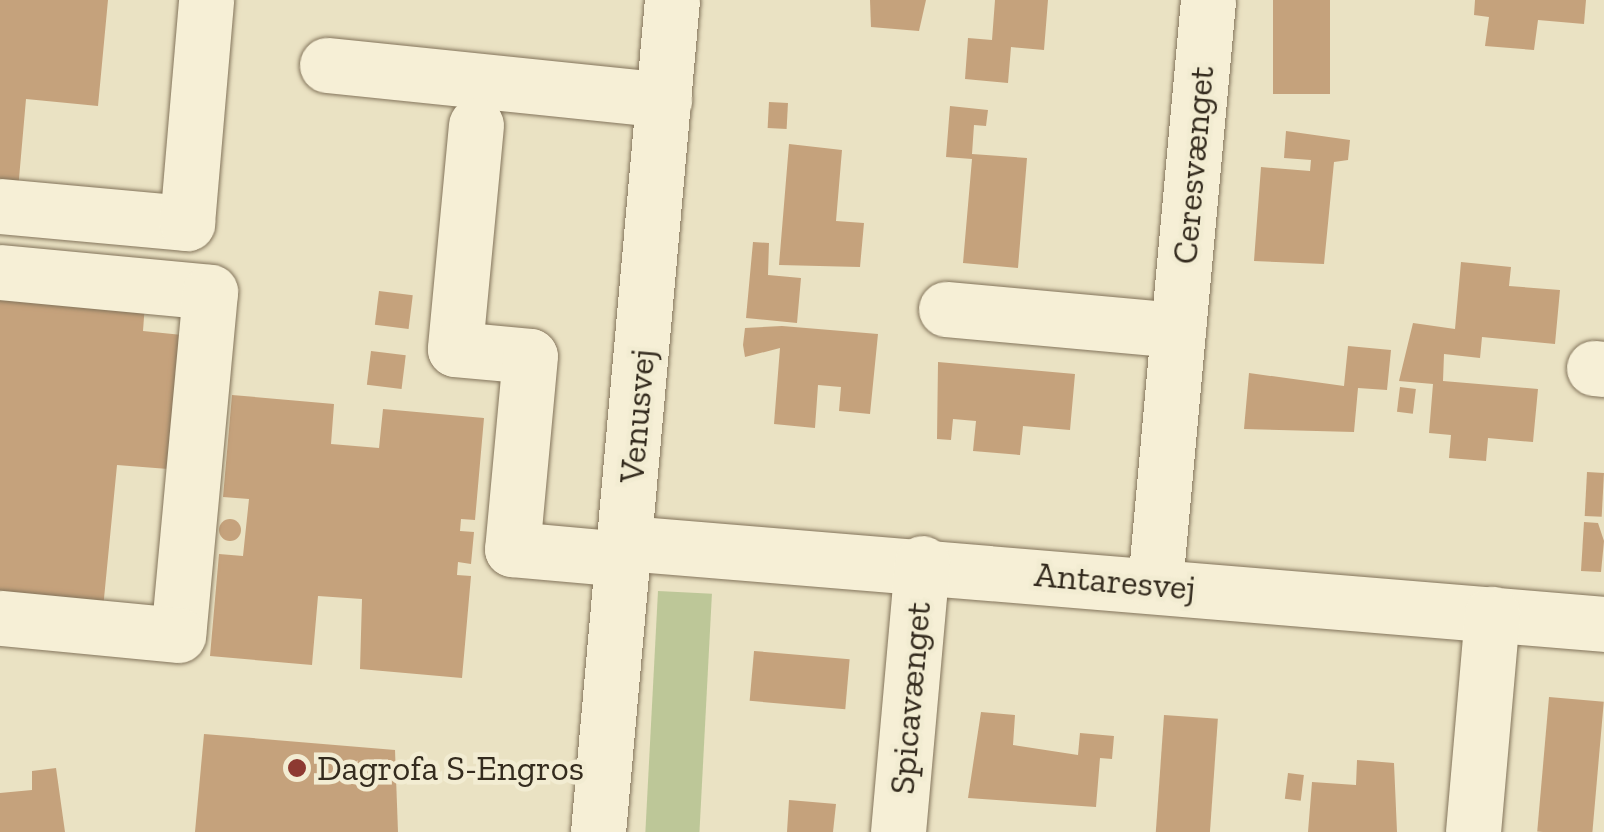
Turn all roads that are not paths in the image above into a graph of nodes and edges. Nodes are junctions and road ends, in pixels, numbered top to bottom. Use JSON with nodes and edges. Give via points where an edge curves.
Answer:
{"nodes":[{"id":1,"x":206,"y":0,"type":"edge"},
{"id":2,"x":672,"y":0,"type":"edge"},
{"id":3,"x":1208,"y":0,"type":"edge"},
{"id":4,"x":327,"y":66,"type":"dead end"},
{"id":5,"x":664,"y":100,"type":"junction"},
{"id":6,"x":476,"y":126,"type":"dead end"},
{"id":7,"x":0,"y":206,"type":"edge"},
{"id":8,"x":0,"y":272,"type":"edge"},
{"id":9,"x":946,"y":309,"type":"dead end"},
{"id":10,"x":1178,"y":330,"type":"junction"},
{"id":11,"x":625,"y":551,"type":"junction"},
{"id":12,"x":922,"y":563,"type":"junction"},
{"id":13,"x":1155,"y":584,"type":"junction"},
{"id":14,"x":1492,"y":614,"type":"junction"},
{"id":15,"x":0,"y":618,"type":"edge"},
{"id":16,"x":1604,"y":624,"type":"edge"},
{"id":17,"x":598,"y":832,"type":"edge"},
{"id":18,"x":898,"y":832,"type":"edge"},
{"id":19,"x":1473,"y":832,"type":"edge"}],
"edges":[{"from":1,"to":7,"type":"street","via":[[188,223]]},
{"from":2,"to":5,"type":"street","name":"Venusvej"},
{"from":3,"to":10,"type":"street","name":"Ceresvænget"},
{"from":4,"to":5,"type":"street"},
{"from":5,"to":11,"type":"street","name":"Venusvej"},
{"from":6,"to":11,"type":"street","name":"Antaresvej","via":[[456,349],[530,356],[512,549]]},
{"from":8,"to":15,"type":"street","via":[[210,292],[178,635]]},
{"from":9,"to":10,"type":"street"},
{"from":10,"to":13,"type":"street","name":"Ceresvænget"},
{"from":11,"to":12,"type":"street","name":"Antaresvej"},
{"from":11,"to":17,"type":"street","name":"Venusvej"},
{"from":12,"to":13,"type":"street","name":"Antaresvej"},
{"from":12,"to":18,"type":"street","name":"Spicavænget"},
{"from":13,"to":14,"type":"street","name":"Antaresvej"},
{"from":14,"to":16,"type":"street","name":"Antaresvej"},
{"from":14,"to":19,"type":"street"}]}
